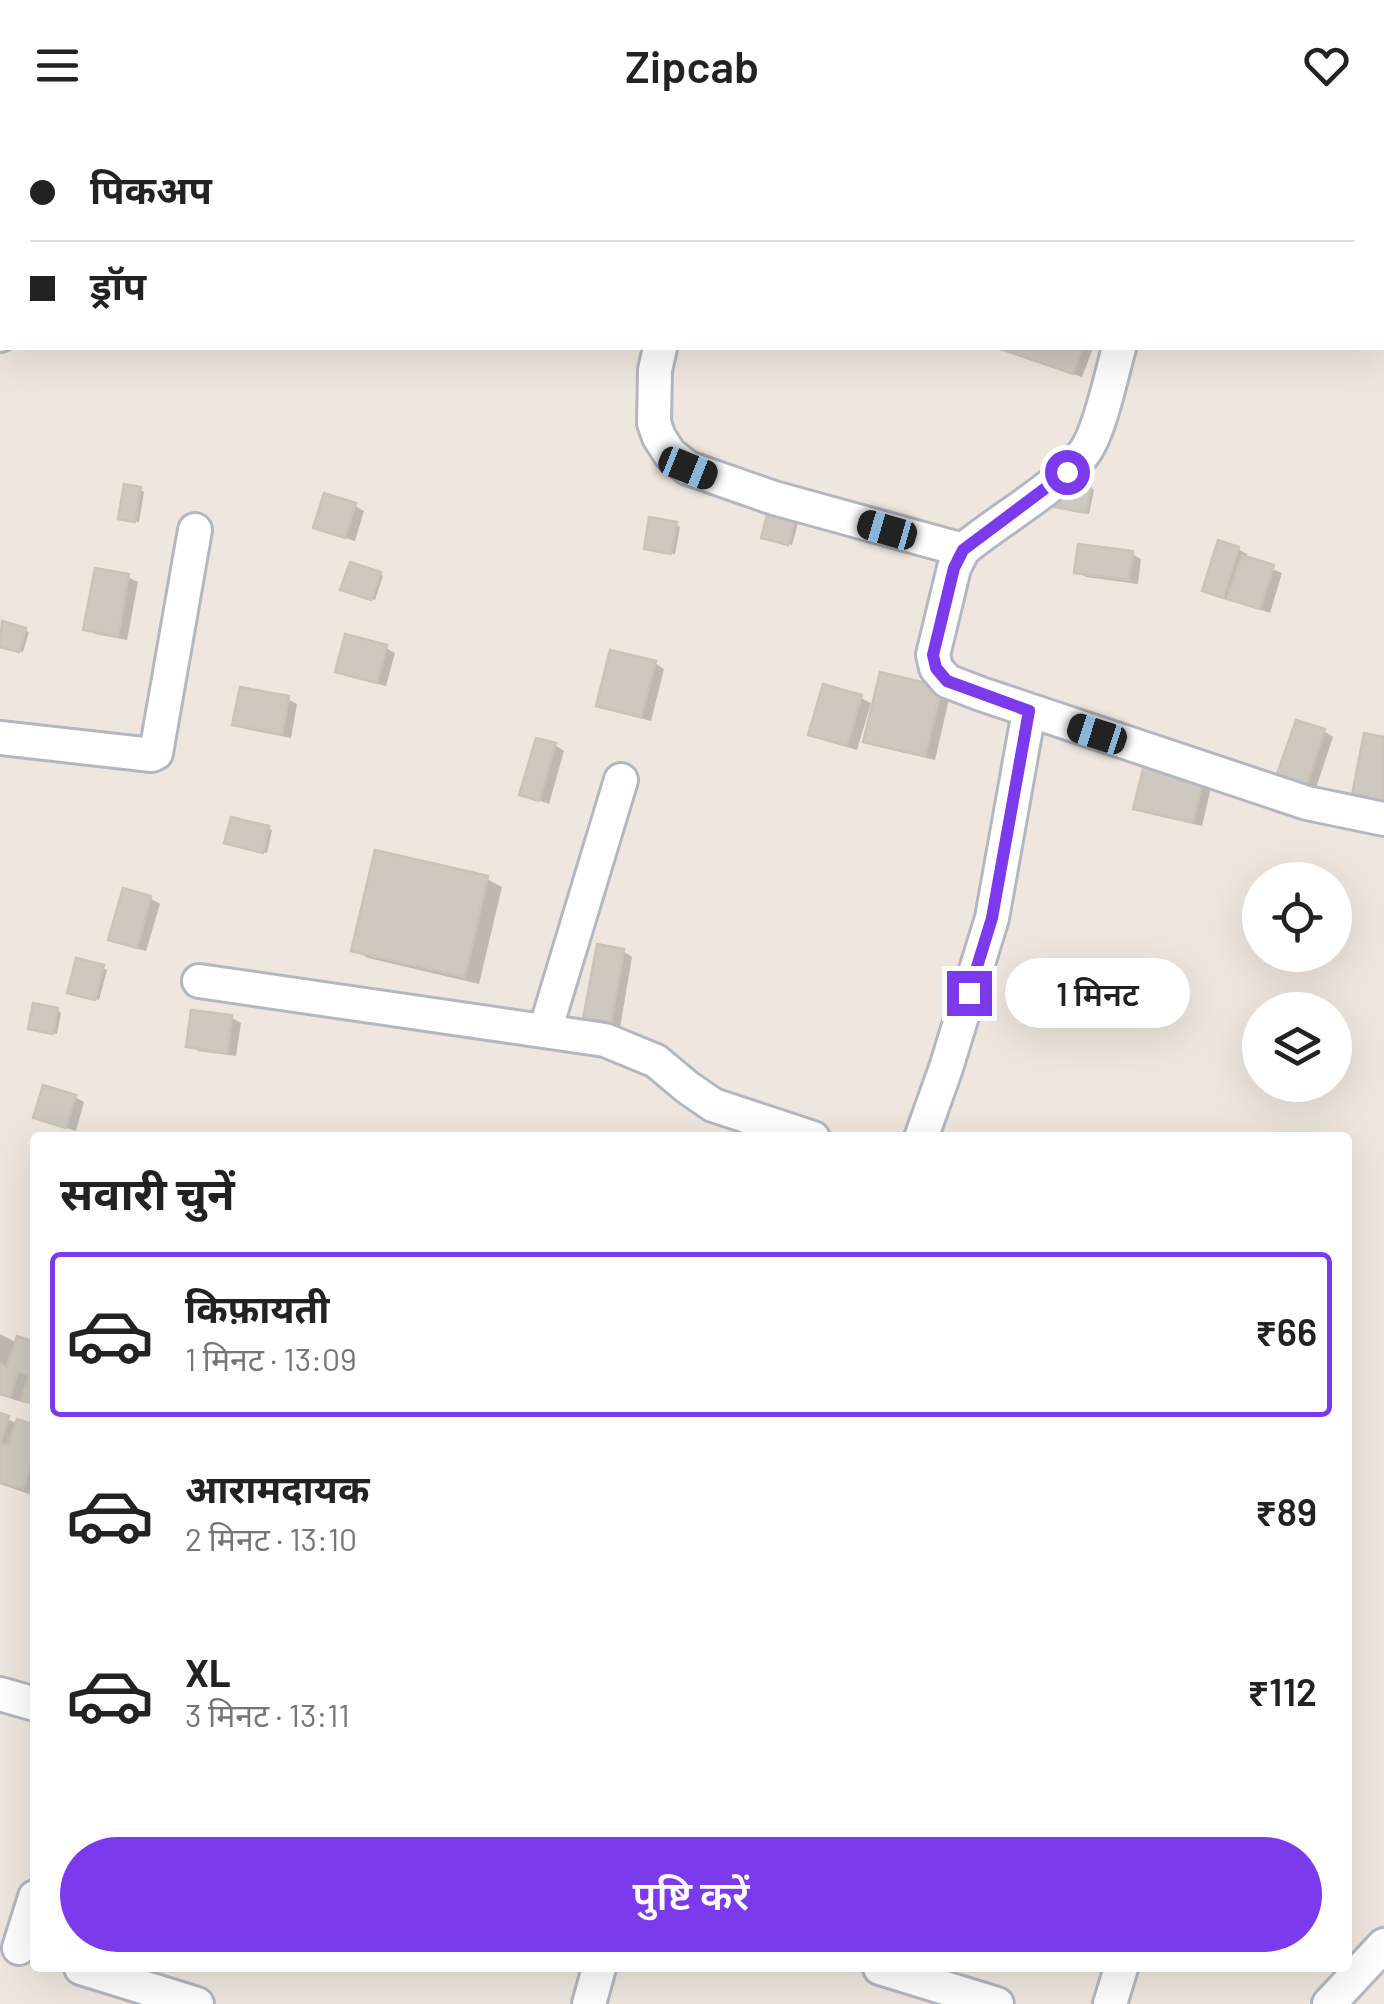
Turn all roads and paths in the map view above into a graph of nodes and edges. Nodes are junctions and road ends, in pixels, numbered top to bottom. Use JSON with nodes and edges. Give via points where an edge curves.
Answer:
{"nodes":[{"id":1,"x":659,"y":350,"type":"edge"},
{"id":2,"x":1118,"y":350,"type":"edge"},
{"id":3,"x":195,"y":530,"type":"dead end"},
{"id":4,"x":963,"y":550,"type":"junction"},
{"id":5,"x":1029,"y":711,"type":"junction"},
{"id":6,"x":0,"y":738,"type":"edge"},
{"id":7,"x":621,"y":780,"type":"dead end"},
{"id":8,"x":1384,"y":819,"type":"edge"},
{"id":9,"x":199,"y":981,"type":"dead end"},
{"id":10,"x":545,"y":1031,"type":"junction"},
{"id":11,"x":795,"y":1132,"type":"edge"},
{"id":12,"x":923,"y":1132,"type":"edge"},
{"id":13,"x":0,"y":1694,"type":"edge"},
{"id":14,"x":30,"y":1703,"type":"edge"},
{"id":15,"x":30,"y":1912,"type":"edge"},
{"id":16,"x":18,"y":1948,"type":"edge"},
{"id":17,"x":1382,"y":1952,"type":"edge"},
{"id":18,"x":94,"y":1972,"type":"edge"},
{"id":19,"x":597,"y":1972,"type":"edge"},
{"id":20,"x":902,"y":1972,"type":"edge"},
{"id":21,"x":1119,"y":1972,"type":"edge"},
{"id":22,"x":197,"y":2004,"type":"edge"},
{"id":23,"x":589,"y":2004,"type":"edge"},
{"id":24,"x":996,"y":2004,"type":"edge"},
{"id":25,"x":1110,"y":2004,"type":"edge"},
{"id":26,"x":1328,"y":2004,"type":"edge"}],
"edges":[{"from":1,"to":4,"type":"street","via":[[654,422],[670,454],[688,468]]},
{"from":2,"to":4,"type":"street","via":[[1083,455]]},
{"from":3,"to":6,"type":"street","via":[[156,752]]},
{"from":4,"to":5,"type":"street","via":[[933,655],[936,668],[947,681]]},
{"from":5,"to":8,"type":"street","via":[[1307,803]]},
{"from":5,"to":12,"type":"street","via":[[992,918]]},
{"from":7,"to":10,"type":"street"},
{"from":9,"to":10,"type":"street"},
{"from":10,"to":11,"type":"street","via":[[631,1049],[713,1105]]},
{"from":13,"to":14,"type":"street"},
{"from":15,"to":16,"type":"street"},
{"from":17,"to":26,"type":"street"},
{"from":18,"to":22,"type":"street"},
{"from":19,"to":23,"type":"street"},
{"from":20,"to":24,"type":"street"},
{"from":21,"to":25,"type":"street"}]}
